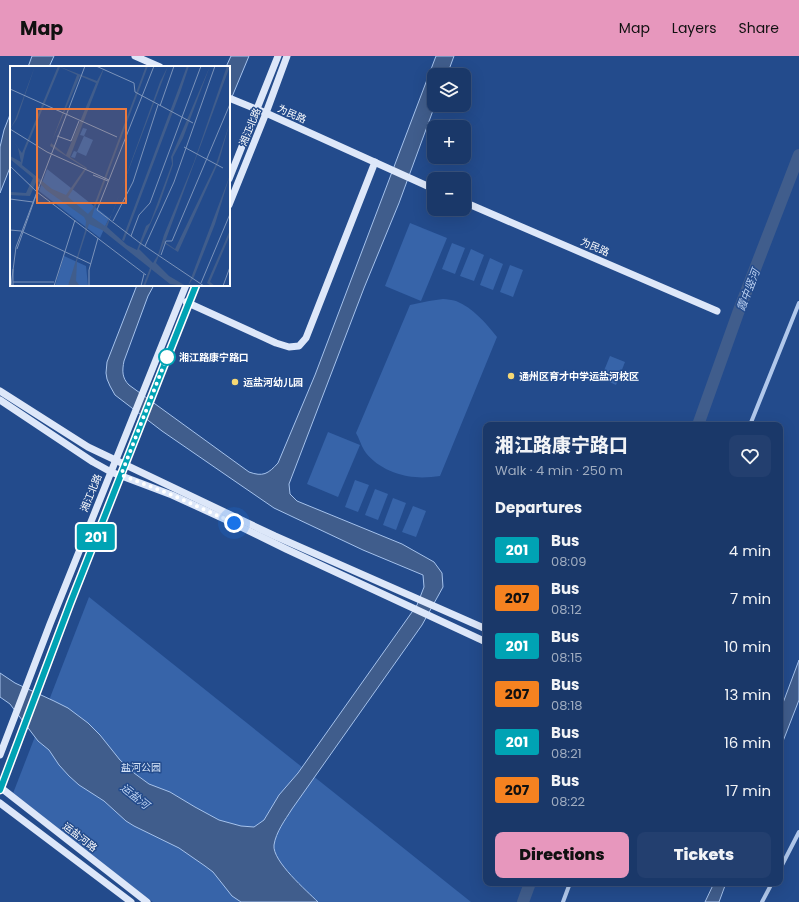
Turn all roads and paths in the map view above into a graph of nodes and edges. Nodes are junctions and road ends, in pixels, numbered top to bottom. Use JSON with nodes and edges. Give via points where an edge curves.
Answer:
{"nodes":[{"id":1,"x":135,"y":56,"type":"edge"},
{"id":2,"x":278,"y":56,"type":"edge"},
{"id":3,"x":287,"y":56,"type":"edge"},
{"id":4,"x":158,"y":66,"type":"edge"},
{"id":5,"x":232,"y":99,"type":"edge"},
{"id":6,"x":256,"y":110,"type":"junction"},
{"id":7,"x":266,"y":113,"type":"junction"},
{"id":8,"x":374,"y":162,"type":"junction"},
{"id":9,"x":230,"y":176,"type":"edge"},
{"id":10,"x":427,"y":186,"type":"edge"},
{"id":11,"x":230,"y":202,"type":"edge"},
{"id":12,"x":471,"y":205,"type":"edge"},
{"id":13,"x":186,"y":286,"type":"edge"},
{"id":14,"x":196,"y":286,"type":"edge"},
{"id":15,"x":180,"y":300,"type":"junction"},
{"id":16,"x":799,"y":303,"type":"edge"},
{"id":17,"x":188,"y":304,"type":"junction"},
{"id":18,"x":717,"y":312,"type":"dead end"},
{"id":19,"x":0,"y":391,"type":"edge"},
{"id":20,"x":0,"y":400,"type":"edge"},
{"id":21,"x":751,"y":422,"type":"edge"},
{"id":22,"x":116,"y":460,"type":"junction"},
{"id":23,"x":125,"y":465,"type":"junction"},
{"id":24,"x":111,"y":472,"type":"junction"},
{"id":25,"x":121,"y":475,"type":"junction"},
{"id":26,"x":483,"y":628,"type":"edge"},
{"id":27,"x":483,"y":641,"type":"edge"},
{"id":28,"x":0,"y":755,"type":"edge"},
{"id":29,"x":0,"y":788,"type":"edge"},
{"id":30,"x":0,"y":803,"type":"edge"},
{"id":31,"x":799,"y":832,"type":"edge"},
{"id":32,"x":783,"y":863,"type":"edge"},
{"id":33,"x":569,"y":886,"type":"edge"},
{"id":34,"x":770,"y":886,"type":"edge"},
{"id":35,"x":131,"y":902,"type":"edge"},
{"id":36,"x":147,"y":902,"type":"edge"},
{"id":37,"x":563,"y":902,"type":"edge"},
{"id":38,"x":762,"y":902,"type":"edge"}],
"edges":[{"from":1,"to":4,"type":"street"},
{"from":2,"to":6,"type":"street","name":"湘江北路"},
{"from":3,"to":7,"type":"street","name":"湘江北路"},
{"from":5,"to":6,"type":"street","name":"为民路"},
{"from":6,"to":7,"type":"street","name":"为民路"},
{"from":6,"to":9,"type":"street","name":"湘江北路"},
{"from":7,"to":8,"type":"street","name":"为民路"},
{"from":7,"to":11,"type":"street","name":"湘江北路"},
{"from":8,"to":10,"type":"street","name":"为民路"},
{"from":8,"to":17,"type":"street","via":[[306,338],[299,346],[289,347],[276,343]]},
{"from":12,"to":18,"type":"street","name":"为民路"},
{"from":13,"to":15,"type":"street","name":"湘江北路"},
{"from":14,"to":17,"type":"street","name":"湘江北路"},
{"from":15,"to":17,"type":"street"},
{"from":15,"to":22,"type":"street","name":"湘江北路"},
{"from":16,"to":21,"type":"street"},
{"from":17,"to":23,"type":"street","name":"湘江北路"},
{"from":19,"to":22,"type":"street","via":[[88,447]]},
{"from":20,"to":24,"type":"street"},
{"from":22,"to":23,"type":"street"},
{"from":22,"to":24,"type":"street","name":"湘江北路"},
{"from":23,"to":25,"type":"street","name":"湘江北路"},
{"from":23,"to":26,"type":"street","via":[[275,536]]},
{"from":24,"to":25,"type":"street"},
{"from":24,"to":28,"type":"street","name":"湘江北路"},
{"from":25,"to":27,"type":"street","via":[[234,523]]},
{"from":25,"to":29,"type":"street","name":"湘江北路"},
{"from":29,"to":36,"type":"street","name":"运盐河路"},
{"from":30,"to":35,"type":"street","name":"运盐河路"},
{"from":31,"to":32,"type":"street"},
{"from":33,"to":37,"type":"street"},
{"from":34,"to":38,"type":"street"}]}
